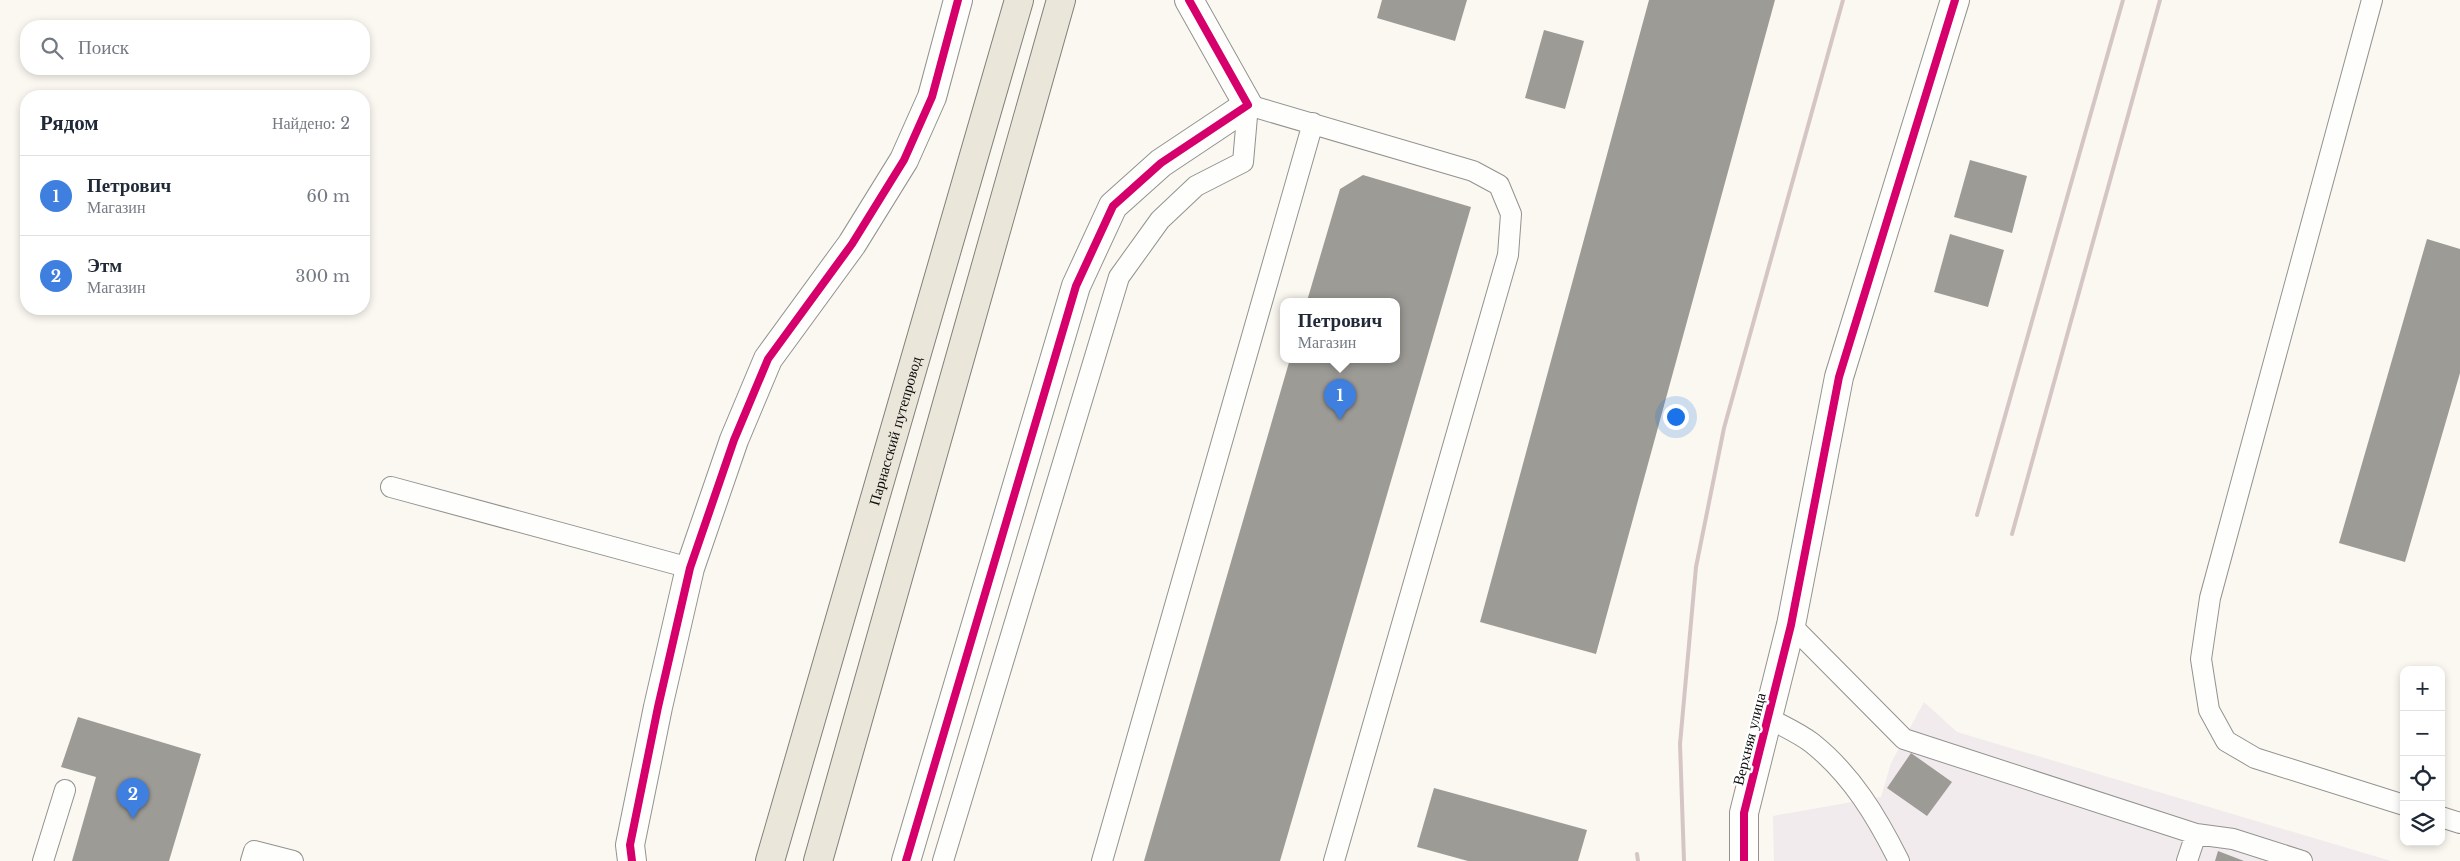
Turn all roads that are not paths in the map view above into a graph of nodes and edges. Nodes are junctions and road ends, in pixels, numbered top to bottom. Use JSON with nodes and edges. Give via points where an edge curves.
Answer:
{"nodes":[{"id":1,"x":958,"y":0,"type":"edge"},
{"id":2,"x":1019,"y":0,"type":"edge"},
{"id":3,"x":1061,"y":0,"type":"edge"},
{"id":4,"x":1189,"y":0,"type":"edge"},
{"id":5,"x":1955,"y":0,"type":"edge"},
{"id":6,"x":2372,"y":0,"type":"edge"},
{"id":7,"x":1248,"y":105,"type":"junction"},
{"id":8,"x":1313,"y":123,"type":"junction"},
{"id":9,"x":391,"y":487,"type":"dead end"},
{"id":10,"x":690,"y":568,"type":"junction"},
{"id":11,"x":1791,"y":625,"type":"junction"},
{"id":12,"x":1768,"y":718,"type":"junction"},
{"id":13,"x":65,"y":790,"type":"dead end"},
{"id":14,"x":2400,"y":804,"type":"edge"},
{"id":15,"x":2445,"y":818,"type":"edge"},
{"id":16,"x":2460,"y":823,"type":"edge"},
{"id":17,"x":2196,"y":834,"type":"junction"},
{"id":18,"x":628,"y":857,"type":"edge"},
{"id":19,"x":43,"y":861,"type":"edge"},
{"id":20,"x":251,"y":861,"type":"edge"},
{"id":21,"x":293,"y":861,"type":"edge"},
{"id":22,"x":770,"y":861,"type":"edge"},
{"id":23,"x":818,"y":861,"type":"edge"},
{"id":24,"x":906,"y":861,"type":"edge"},
{"id":25,"x":943,"y":861,"type":"edge"},
{"id":26,"x":1102,"y":861,"type":"edge"},
{"id":27,"x":1334,"y":861,"type":"edge"},
{"id":28,"x":1744,"y":861,"type":"edge"},
{"id":29,"x":1899,"y":861,"type":"edge"},
{"id":30,"x":2187,"y":861,"type":"edge"},
{"id":31,"x":2302,"y":861,"type":"edge"}],
"edges":[{"from":1,"to":10,"type":"street","via":[[932,96],[904,160],[852,244],[768,359],[734,440]]},
{"from":2,"to":22,"type":"main road","name":"Парнасский путепровод"},
{"from":3,"to":23,"type":"main road"},
{"from":4,"to":7,"type":"street"},
{"from":5,"to":11,"type":"street","name":"Верхняя улица","via":[[1839,377]]},
{"from":6,"to":14,"type":"lane","via":[[2210,598],[2200,659],[2209,710],[2226,741],[2255,758]]},
{"from":7,"to":8,"type":"lane"},
{"from":7,"to":24,"type":"street","via":[[1161,163],[1113,206],[1076,286]]},
{"from":7,"to":25,"type":"lane","via":[[1243,162],[1196,186],[1160,220],[1119,277]]},
{"from":8,"to":26,"type":"lane"},
{"from":8,"to":27,"type":"lane","via":[[1473,171],[1499,185],[1512,214],[1508,255]]},
{"from":9,"to":10,"type":"lane"},
{"from":10,"to":18,"type":"street"},
{"from":11,"to":12,"type":"street","name":"Верхняя улица"},
{"from":11,"to":17,"type":"lane","via":[[1904,739]]},
{"from":12,"to":28,"type":"street","name":"Верхняя улица","via":[[1744,813]]},
{"from":12,"to":29,"type":"lane","via":[[1811,742],[1841,769],[1864,800]]},
{"from":13,"to":19,"type":"lane"},
{"from":15,"to":16,"type":"lane"},
{"from":17,"to":30,"type":"lane"},
{"from":17,"to":31,"type":"lane","via":[[2233,839]]},
{"from":20,"to":21,"type":"lane","via":[[254,851]]}]}
